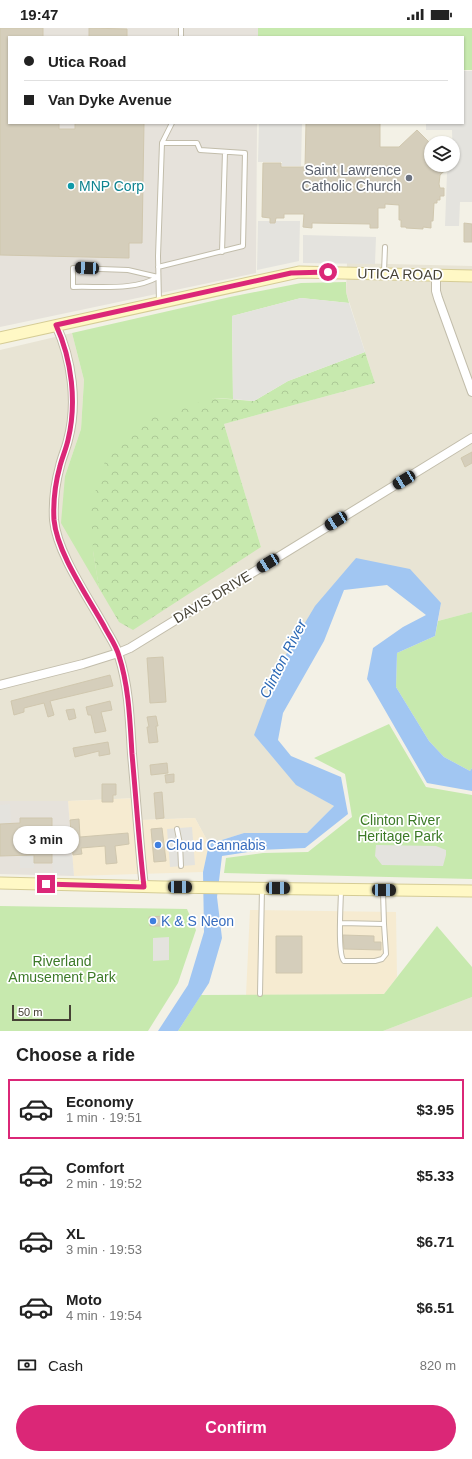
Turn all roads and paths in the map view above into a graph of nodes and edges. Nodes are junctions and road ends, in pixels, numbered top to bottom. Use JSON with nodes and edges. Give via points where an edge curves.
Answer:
{"nodes":[{"id":1,"x":171,"y":124,"type":"edge"},
{"id":2,"x":162,"y":142,"type":"junction"},
{"id":3,"x":225,"y":152,"type":"junction"},
{"id":4,"x":385,"y":247,"type":"dead end"},
{"id":5,"x":222,"y":252,"type":"junction"},
{"id":6,"x":158,"y":267,"type":"junction"},
{"id":7,"x":384,"y":274,"type":"junction"},
{"id":8,"x":436,"y":275,"type":"junction"},
{"id":9,"x":472,"y":276,"type":"edge"},
{"id":10,"x":158,"y":277,"type":"junction"},
{"id":11,"x":159,"y":302,"type":"junction"},
{"id":12,"x":56,"y":325,"type":"junction"},
{"id":13,"x":0,"y":338,"type":"edge"},
{"id":14,"x":472,"y":392,"type":"edge"},
{"id":15,"x":472,"y":438,"type":"edge"},
{"id":16,"x":118,"y":653,"type":"junction"},
{"id":17,"x":0,"y":685,"type":"edge"},
{"id":18,"x":177,"y":828,"type":"dead end"},
{"id":19,"x":181,"y":866,"type":"dead end"},
{"id":20,"x":0,"y":884,"type":"edge"},
{"id":21,"x":144,"y":887,"type":"junction"},
{"id":22,"x":262,"y":888,"type":"junction"},
{"id":23,"x":341,"y":889,"type":"junction"},
{"id":24,"x":384,"y":890,"type":"junction"},
{"id":25,"x":472,"y":891,"type":"edge"},
{"id":26,"x":341,"y":923,"type":"junction"},
{"id":27,"x":384,"y":924,"type":"junction"},
{"id":28,"x":260,"y":994,"type":"dead end"}],
"edges":[{"from":1,"to":2,"type":"lane"},
{"from":2,"to":3,"type":"lane","via":[[197,143],[200,150]]},
{"from":2,"to":6,"type":"lane"},
{"from":3,"to":5,"type":"lane"},
{"from":3,"to":5,"type":"lane","via":[[244,153],[243,246]]},
{"from":4,"to":7,"type":"lane"},
{"from":5,"to":6,"type":"lane"},
{"from":6,"to":10,"type":"lane"},
{"from":7,"to":8,"type":"street","name":"UTICA ROAD"},
{"from":7,"to":11,"type":"street","name":"UTICA ROAD","via":[[299,272]]},
{"from":8,"to":9,"type":"street","name":"UTICA ROAD"},
{"from":8,"to":14,"type":"street","via":[[438,298]]},
{"from":10,"to":10,"type":"lane","via":[[128,270],[73,268],[72,287],[120,286],[149,282]]},
{"from":10,"to":11,"type":"lane"},
{"from":11,"to":12,"type":"street","name":"UTICA ROAD"},
{"from":12,"to":13,"type":"street","name":"UTICA ROAD"},
{"from":12,"to":16,"type":"street","via":[[69,368],[73,405],[70,430],[54,497],[56,532],[69,563]]},
{"from":15,"to":16,"type":"street","name":"DAVIS DRIVE"},
{"from":16,"to":17,"type":"street","name":"DAVIS DRIVE"},
{"from":16,"to":21,"type":"street","via":[[129,713]]},
{"from":18,"to":19,"type":"lane"},
{"from":20,"to":21,"type":"street"},
{"from":21,"to":22,"type":"street"},
{"from":22,"to":23,"type":"street"},
{"from":22,"to":28,"type":"lane"},
{"from":23,"to":24,"type":"street"},
{"from":23,"to":26,"type":"lane"},
{"from":24,"to":25,"type":"street"},
{"from":24,"to":27,"type":"lane"},
{"from":26,"to":27,"type":"lane"},
{"from":26,"to":27,"type":"lane","via":[[340,946],[341,958],[344,961],[382,959],[386,954]]}]}
